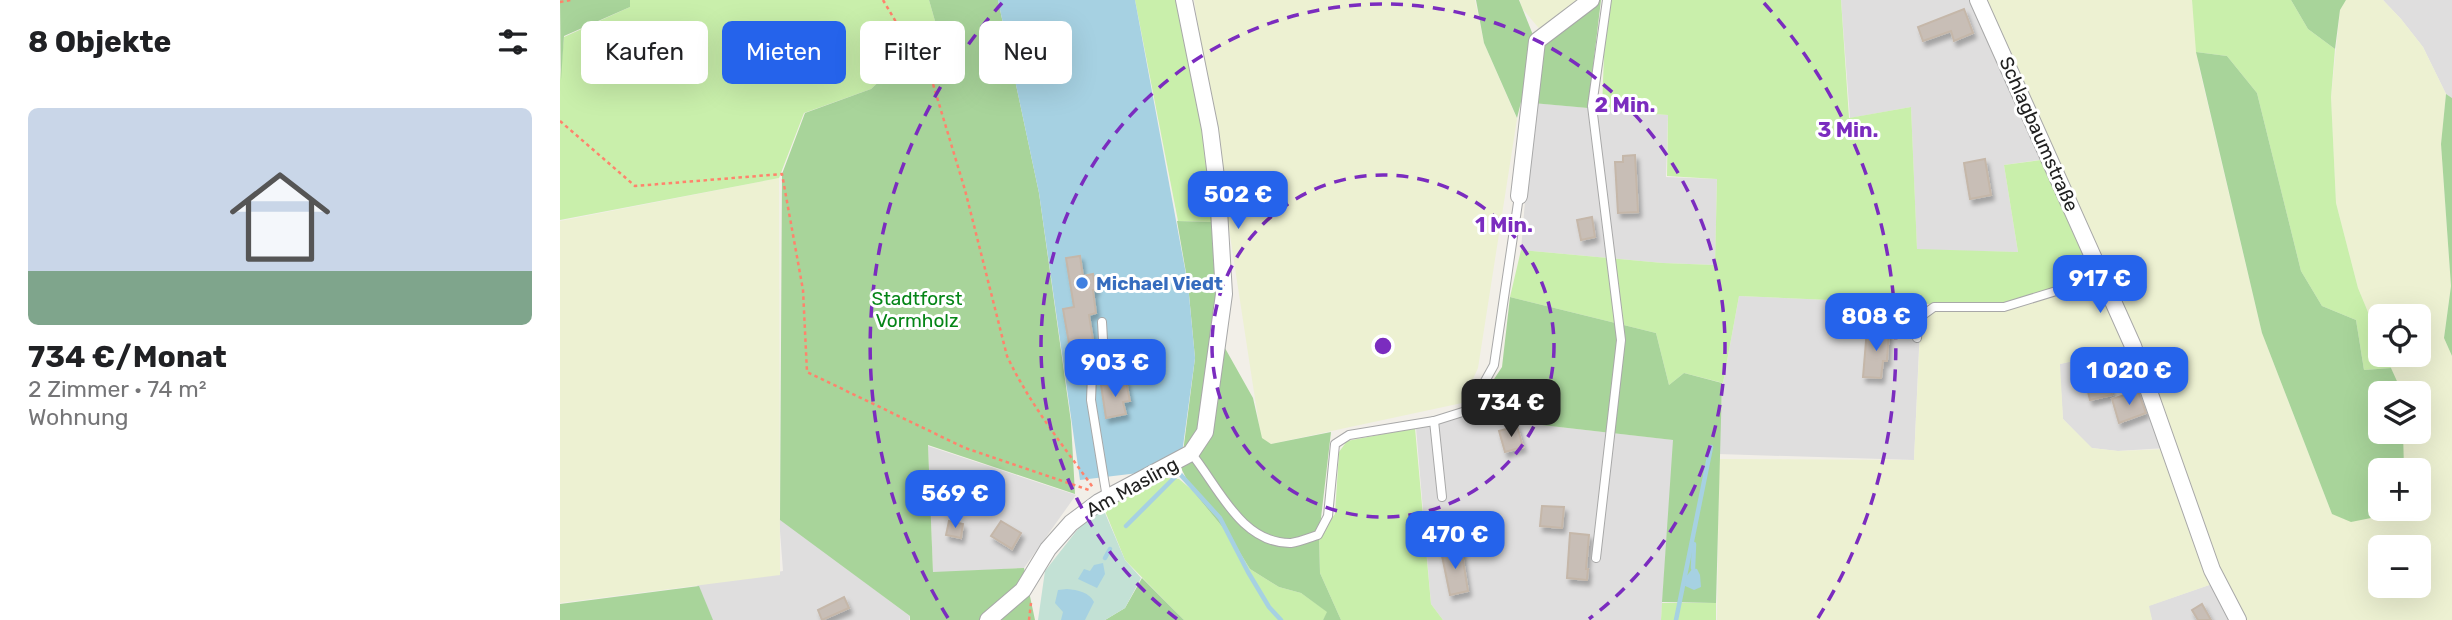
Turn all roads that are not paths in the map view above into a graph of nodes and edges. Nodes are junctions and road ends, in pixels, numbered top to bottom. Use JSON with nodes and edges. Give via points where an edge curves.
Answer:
{"nodes":[{"id":1,"x":1184,"y":0,"type":"edge"},
{"id":2,"x":1591,"y":0,"type":"edge"},
{"id":3,"x":1607,"y":0,"type":"edge"},
{"id":4,"x":1978,"y":0,"type":"edge"},
{"id":5,"x":1519,"y":196,"type":"joint"},
{"id":6,"x":2103,"y":277,"type":"junction"},
{"id":7,"x":1102,"y":322,"type":"dead end"},
{"id":8,"x":1917,"y":338,"type":"dead end"},
{"id":9,"x":1434,"y":421,"type":"junction"},
{"id":10,"x":1191,"y":453,"type":"junction"},
{"id":11,"x":1442,"y":497,"type":"dead end"},
{"id":12,"x":1107,"y":498,"type":"junction"},
{"id":13,"x":1596,"y":558,"type":"dead end"},
{"id":14,"x":988,"y":620,"type":"edge"},
{"id":15,"x":2238,"y":620,"type":"edge"}],
"edges":[{"from":1,"to":10,"type":"street","via":[[1210,128],[1223,294],[1205,432]]},
{"from":2,"to":5,"type":"street","name":"Am Masling","via":[[1537,41]]},
{"from":3,"to":13,"type":"lane","via":[[1592,106],[1621,340]]},
{"from":4,"to":6,"type":"street","name":"Schlagbaumstraße"},
{"from":5,"to":9,"type":"lane","name":"Am Masling","via":[[1494,365],[1469,410]]},
{"from":6,"to":8,"type":"lane","via":[[2004,307],[1934,307],[1919,322]]},
{"from":6,"to":15,"type":"street","name":"Schlagbaumstraße","via":[[2133,345],[2212,570]]},
{"from":7,"to":12,"type":"lane","via":[[1104,358],[1092,375],[1091,400]]},
{"from":9,"to":10,"type":"lane","name":"Am Masling","via":[[1349,435],[1335,444],[1328,516],[1318,536],[1291,543],[1267,538],[1243,523]]},
{"from":9,"to":11,"type":"lane"},
{"from":10,"to":12,"type":"street","name":"Am Masling"},
{"from":12,"to":14,"type":"street","name":"Am Masling","via":[[1071,523],[1048,549],[1023,590]]}]}
